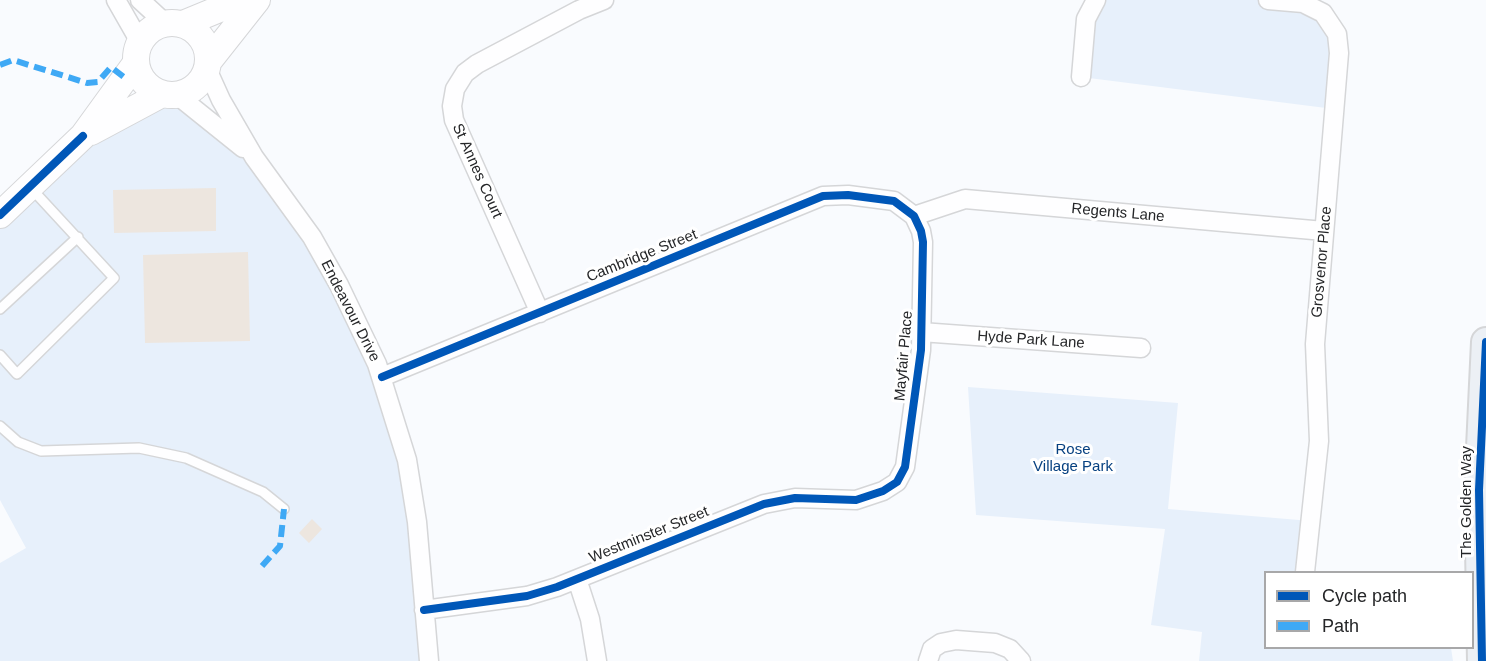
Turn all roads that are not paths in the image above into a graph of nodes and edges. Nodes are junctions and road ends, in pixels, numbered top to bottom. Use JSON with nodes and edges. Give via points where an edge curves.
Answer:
{"nodes":[{"id":1,"x":116,"y":0,"type":"edge"},
{"id":2,"x":140,"y":0,"type":"edge"},
{"id":3,"x":241,"y":0,"type":"edge"},
{"id":4,"x":257,"y":0,"type":"edge"},
{"id":5,"x":604,"y":0,"type":"edge"},
{"id":6,"x":1096,"y":0,"type":"edge"},
{"id":7,"x":1268,"y":0,"type":"edge"},
{"id":8,"x":174,"y":24,"type":"junction"},
{"id":9,"x":138,"y":53,"type":"junction"},
{"id":10,"x":208,"y":66,"type":"junction"},
{"id":11,"x":1081,"y":77,"type":"dead end"},
{"id":12,"x":169,"y":94,"type":"junction"},
{"id":13,"x":83,"y":136,"type":"junction"},
{"id":14,"x":254,"y":157,"type":"junction"},
{"id":15,"x":30,"y":186,"type":"junction"},
{"id":16,"x":0,"y":215,"type":"edge"},
{"id":17,"x":914,"y":216,"type":"junction"},
{"id":18,"x":1324,"y":231,"type":"junction"},
{"id":19,"x":78,"y":237,"type":"junction"},
{"id":20,"x":0,"y":309,"type":"edge"},
{"id":21,"x":540,"y":313,"type":"junction"},
{"id":22,"x":921,"y":332,"type":"junction"},
{"id":23,"x":1486,"y":342,"type":"edge"},
{"id":24,"x":1141,"y":348,"type":"dead end"},
{"id":25,"x":0,"y":355,"type":"edge"},
{"id":26,"x":382,"y":377,"type":"junction"},
{"id":27,"x":0,"y":426,"type":"edge"},
{"id":28,"x":883,"y":491,"type":"joint"},
{"id":29,"x":284,"y":509,"type":"dead end"},
{"id":30,"x":1305,"y":571,"type":"edge"},
{"id":31,"x":577,"y":579,"type":"junction"},
{"id":32,"x":424,"y":610,"type":"junction"},
{"id":33,"x":429,"y":661,"type":"edge"},
{"id":34,"x":597,"y":661,"type":"edge"},
{"id":35,"x":928,"y":661,"type":"edge"},
{"id":36,"x":1021,"y":661,"type":"edge"},
{"id":37,"x":1482,"y":661,"type":"edge"}],
"edges":[{"from":1,"to":9,"type":"street"},
{"from":2,"to":8,"type":"street"},
{"from":3,"to":8,"type":"main road"},
{"from":4,"to":10,"type":"main road"},
{"from":5,"to":21,"type":"street","name":"St Annes Court","via":[[477,64],[455,89],[454,120]]},
{"from":6,"to":11,"type":"street","via":[[1086,19]]},
{"from":7,"to":18,"type":"street","name":"Grosvenor Place","via":[[1314,7],[1330,20],[1337,34],[1339,53]]},
{"from":8,"to":9,"type":"main road","via":[[146,33]]},
{"from":8,"to":10,"type":"main road","via":[[194,30],[202,39]]},
{"from":9,"to":12,"type":"main road","via":[[146,84]]},
{"from":9,"to":13,"type":"main road"},
{"from":10,"to":12,"type":"main road","via":[[194,88]]},
{"from":10,"to":14,"type":"street","name":"Endeavour Drive","via":[[221,100]]},
{"from":12,"to":13,"type":"main road"},
{"from":12,"to":14,"type":"street","name":"Endeavour Drive"},
{"from":13,"to":15,"type":"main road"},
{"from":14,"to":26,"type":"street","name":"Endeavour Drive","via":[[312,237],[363,332]]},
{"from":15,"to":16,"type":"main road"},
{"from":15,"to":19,"type":"lane"},
{"from":17,"to":18,"type":"street","name":"Regents Lane","via":[[965,200]]},
{"from":17,"to":21,"type":"street","name":"Cambridge Street","via":[[894,201],[823,196]]},
{"from":17,"to":22,"type":"street","name":"Mayfair Place","via":[[923,242]]},
{"from":18,"to":30,"type":"street","name":"Grosvenor Place","via":[[1315,344],[1319,441]]},
{"from":19,"to":20,"type":"lane"},
{"from":19,"to":25,"type":"lane","via":[[114,278],[17,374]]},
{"from":21,"to":26,"type":"street","name":"Cambridge Street"},
{"from":22,"to":24,"type":"street","name":"Hyde Park Lane"},
{"from":22,"to":28,"type":"street","name":"Mayfair Place","via":[[905,467],[897,482]]},
{"from":23,"to":37,"type":"main road","name":"The Golden Way","via":[[1479,490]]},
{"from":26,"to":32,"type":"street","name":"Endeavour Drive","via":[[407,460]]},
{"from":27,"to":29,"type":"lane","via":[[18,442],[41,452],[139,448],[186,458],[262,492]]},
{"from":28,"to":31,"type":"street","name":"Westminster Street","via":[[855,500],[795,498],[764,504]]},
{"from":31,"to":32,"type":"street","name":"Westminster Street","via":[[527,596]]},
{"from":31,"to":34,"type":"street","via":[[590,619]]},
{"from":32,"to":33,"type":"street","name":"Endeavour Drive"},
{"from":35,"to":36,"type":"street","via":[[932,650],[941,643],[956,640],[995,643],[1010,649]]}]}
